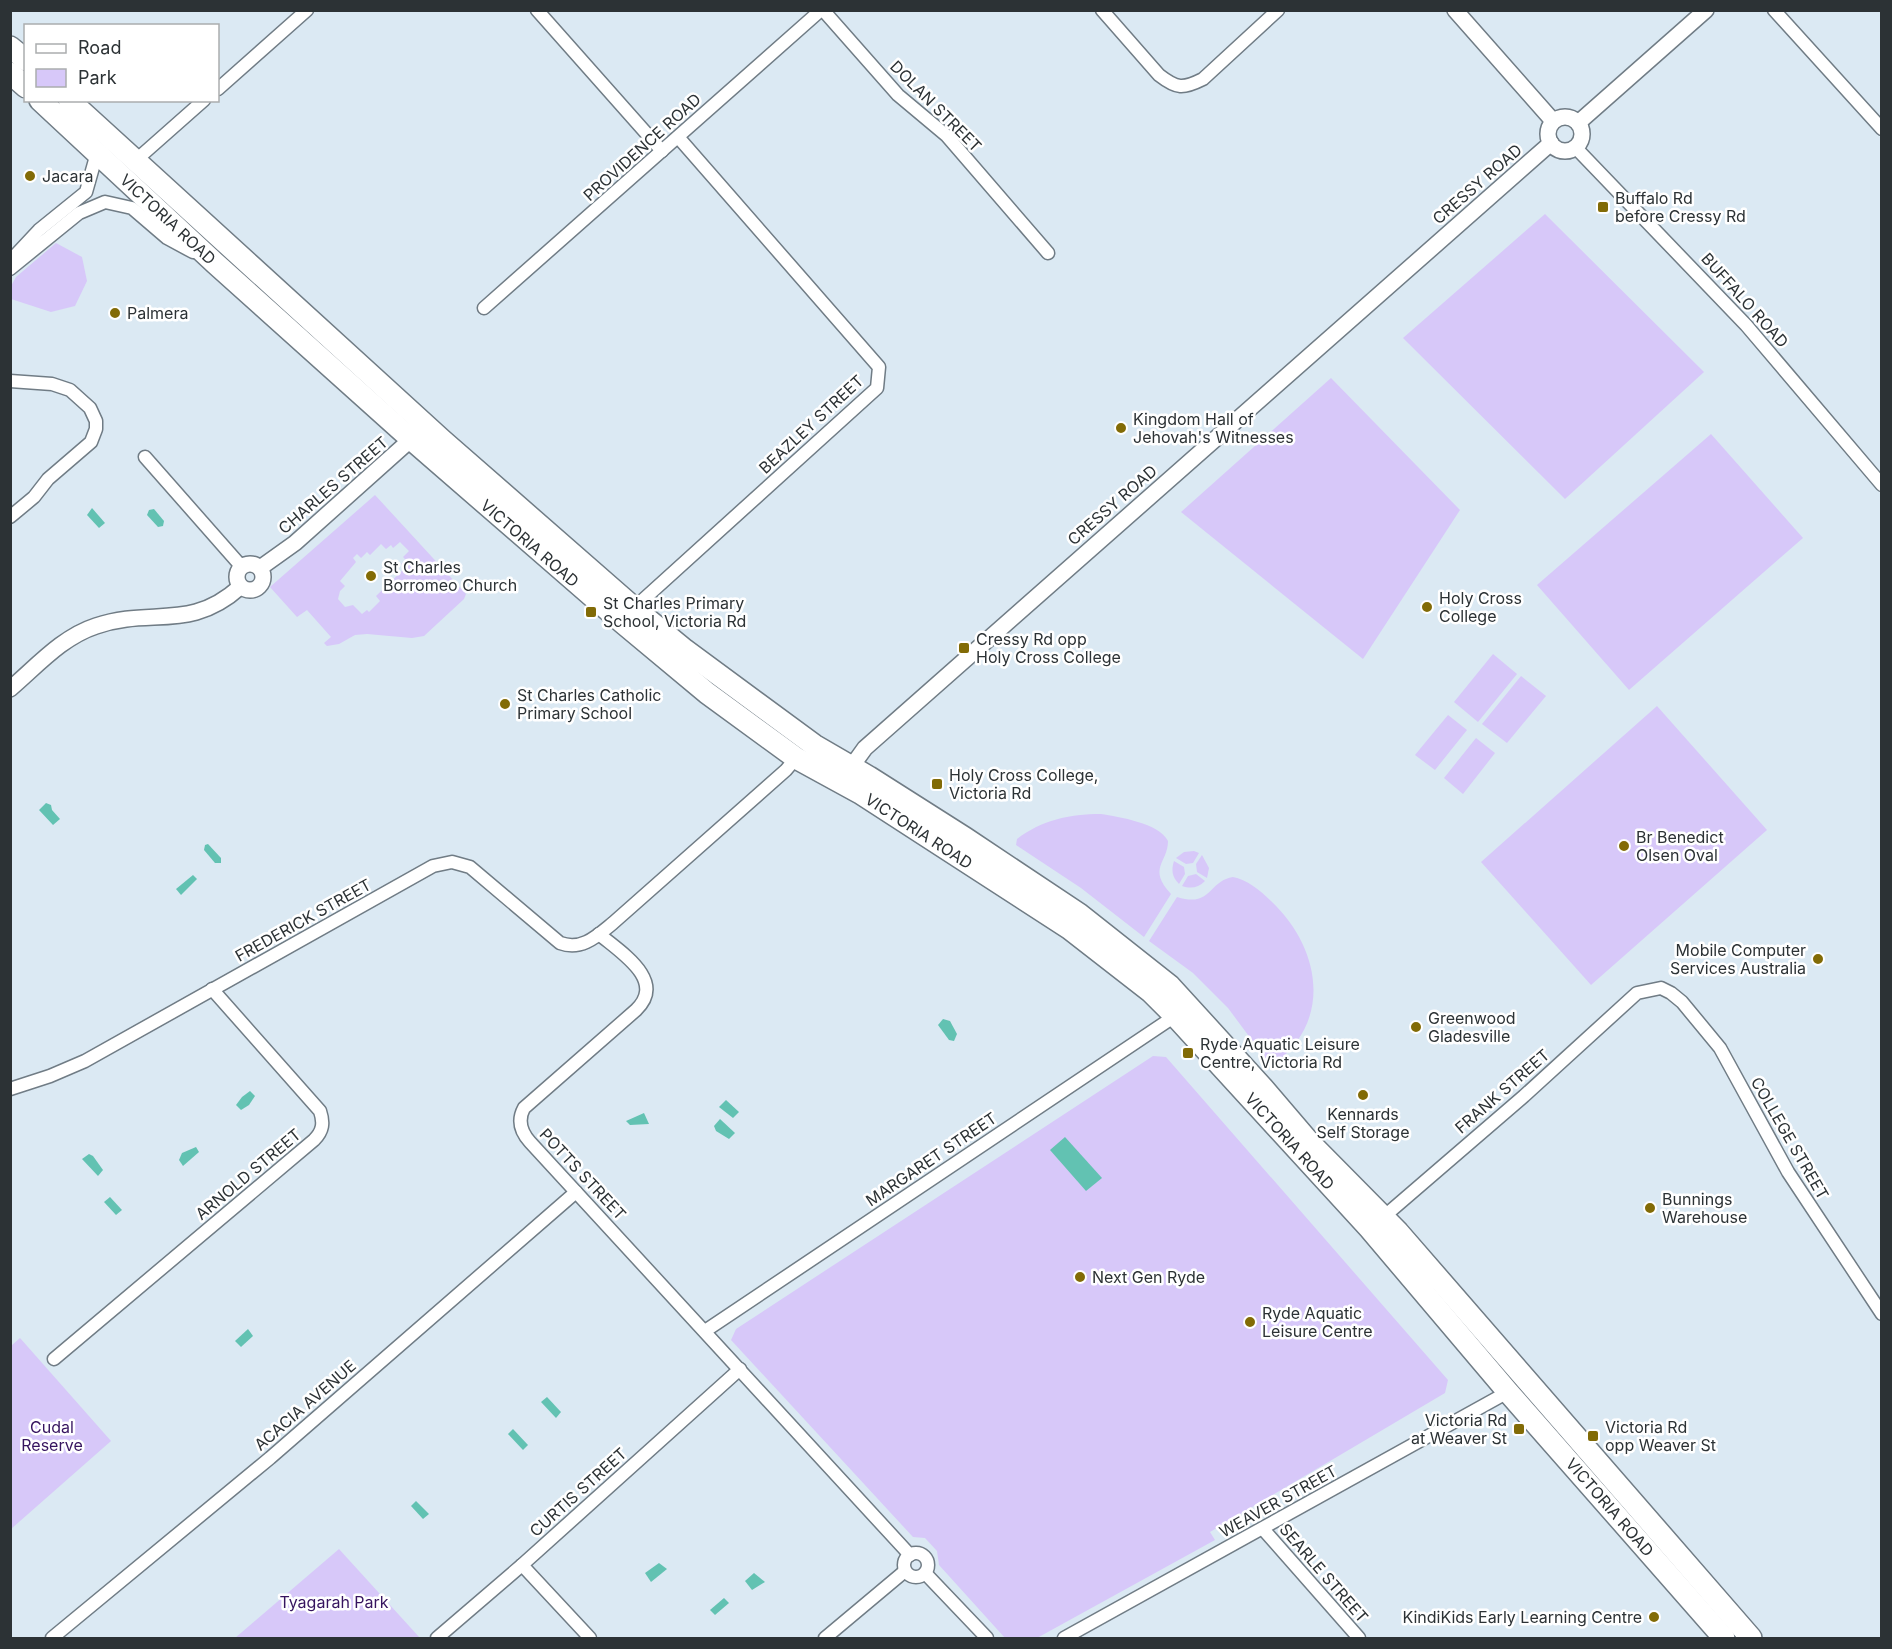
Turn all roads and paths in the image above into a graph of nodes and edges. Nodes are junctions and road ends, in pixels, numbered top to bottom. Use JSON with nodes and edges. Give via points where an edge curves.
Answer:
{"nodes":[{"id":1,"x":308,"y":10,"type":"edge"},
{"id":2,"x":537,"y":10,"type":"edge"},
{"id":3,"x":822,"y":10,"type":"edge"},
{"id":4,"x":1102,"y":10,"type":"edge"},
{"id":5,"x":1278,"y":10,"type":"edge"},
{"id":6,"x":1455,"y":10,"type":"edge"},
{"id":7,"x":1706,"y":10,"type":"edge"},
{"id":8,"x":1774,"y":10,"type":"edge"},
{"id":9,"x":10,"y":46,"type":"edge"},
{"id":10,"x":24,"y":58,"type":"edge"},
{"id":11,"x":10,"y":73,"type":"edge"},
{"id":12,"x":24,"y":85,"type":"edge"},
{"id":13,"x":219,"y":88,"type":"edge"},
{"id":14,"x":42,"y":102,"type":"edge"},
{"id":15,"x":71,"y":102,"type":"edge"},
{"id":16,"x":202,"y":102,"type":"edge"},
{"id":17,"x":1553,"y":121,"type":"junction"},
{"id":18,"x":1578,"y":123,"type":"junction"},
{"id":19,"x":1881,"y":129,"type":"edge"},
{"id":20,"x":678,"y":137,"type":"junction"},
{"id":21,"x":1551,"y":143,"type":"junction"},
{"id":22,"x":1575,"y":147,"type":"junction"},
{"id":23,"x":662,"y":151,"type":"junction"},
{"id":24,"x":97,"y":153,"type":"junction"},
{"id":25,"x":135,"y":161,"type":"junction"},
{"id":26,"x":1048,"y":253,"type":"dead end"},
{"id":27,"x":10,"y":261,"type":"edge"},
{"id":28,"x":216,"y":264,"type":"junction"},
{"id":29,"x":10,"y":269,"type":"edge"},
{"id":30,"x":484,"y":308,"type":"dead end"},
{"id":31,"x":10,"y":381,"type":"edge"},
{"id":32,"x":419,"y":432,"type":"junction"},
{"id":33,"x":145,"y":457,"type":"dead end"},
{"id":34,"x":1881,"y":485,"type":"edge"},
{"id":35,"x":10,"y":518,"type":"edge"},
{"id":36,"x":242,"y":566,"type":"junction"},
{"id":37,"x":260,"y":568,"type":"junction"},
{"id":38,"x":240,"y":587,"type":"junction"},
{"id":39,"x":634,"y":608,"type":"junction"},
{"id":40,"x":10,"y":689,"type":"edge"},
{"id":41,"x":796,"y":758,"type":"junction"},
{"id":42,"x":846,"y":774,"type":"junction"},
{"id":43,"x":599,"y":934,"type":"junction"},
{"id":44,"x":1661,"y":988,"type":"joint"},
{"id":45,"x":212,"y":989,"type":"junction"},
{"id":46,"x":1175,"y":1016,"type":"junction"},
{"id":47,"x":10,"y":1089,"type":"edge"},
{"id":48,"x":576,"y":1192,"type":"junction"},
{"id":49,"x":1377,"y":1223,"type":"junction"},
{"id":50,"x":1881,"y":1314,"type":"edge"},
{"id":51,"x":705,"y":1331,"type":"junction"},
{"id":52,"x":54,"y":1359,"type":"dead end"},
{"id":53,"x":740,"y":1369,"type":"junction"},
{"id":54,"x":1508,"y":1392,"type":"junction"},
{"id":55,"x":1263,"y":1529,"type":"junction"},
{"id":56,"x":910,"y":1555,"type":"junction"},
{"id":57,"x":522,"y":1565,"type":"junction"},
{"id":58,"x":905,"y":1571,"type":"junction"},
{"id":59,"x":925,"y":1573,"type":"junction"},
{"id":60,"x":52,"y":1638,"type":"edge"},
{"id":61,"x":437,"y":1638,"type":"edge"},
{"id":62,"x":590,"y":1638,"type":"edge"},
{"id":63,"x":825,"y":1638,"type":"edge"},
{"id":64,"x":987,"y":1638,"type":"edge"},
{"id":65,"x":1064,"y":1638,"type":"edge"},
{"id":66,"x":1359,"y":1638,"type":"edge"},
{"id":67,"x":1724,"y":1638,"type":"edge"},
{"id":68,"x":1750,"y":1638,"type":"edge"}],
"edges":[{"from":1,"to":13,"type":"street"},
{"from":2,"to":23,"type":"street"},
{"from":3,"to":20,"type":"street","name":"PROVIDENCE ROAD"},
{"from":3,"to":26,"type":"street","name":"DOLAN STREET","via":[[898,94],[947,136]]},
{"from":4,"to":5,"type":"street","via":[[1159,75],[1179,88],[1203,79]]},
{"from":6,"to":17,"type":"street"},
{"from":7,"to":18,"type":"street"},
{"from":8,"to":19,"type":"street"},
{"from":9,"to":10,"type":"highway"},
{"from":11,"to":12,"type":"highway"},
{"from":14,"to":24,"type":"highway","name":"VICTORIA ROAD"},
{"from":15,"to":25,"type":"highway","name":"VICTORIA ROAD"},
{"from":16,"to":25,"type":"street"},
{"from":17,"to":18,"type":"street","via":[[1569,117]]},
{"from":17,"to":21,"type":"street","via":[[1548,134]]},
{"from":18,"to":22,"type":"street","via":[[1581,138]]},
{"from":20,"to":23,"type":"street","name":"PROVIDENCE ROAD"},
{"from":20,"to":39,"type":"street","name":"BEAZLEY STREET","via":[[879,368],[877,388]]},
{"from":21,"to":22,"type":"street","via":[[1565,151]]},
{"from":21,"to":42,"type":"street","name":"CRESSY ROAD","via":[[865,748]]},
{"from":22,"to":34,"type":"street","name":"BUFFALO ROAD","via":[[1746,326]]},
{"from":23,"to":30,"type":"street","name":"PROVIDENCE ROAD"},
{"from":24,"to":27,"type":"street","via":[[86,192],[39,230]]},
{"from":24,"to":28,"type":"highway","name":"VICTORIA ROAD"},
{"from":25,"to":32,"type":"highway","name":"VICTORIA ROAD"},
{"from":28,"to":29,"type":"street","via":[[167,238],[132,208],[105,202],[79,213]]},
{"from":28,"to":32,"type":"highway","name":"VICTORIA ROAD"},
{"from":31,"to":35,"type":"street","via":[[52,384],[70,390],[94,414],[96,429],[86,447],[48,478]]},
{"from":32,"to":37,"type":"street","name":"CHARLES STREET","via":[[295,543]]},
{"from":32,"to":39,"type":"highway","name":"VICTORIA ROAD"},
{"from":32,"to":41,"type":"highway","name":"VICTORIA ROAD","via":[[639,638]]},
{"from":33,"to":36,"type":"street"},
{"from":36,"to":37,"type":"street","via":[[253,564]]},
{"from":36,"to":38,"type":"street","via":[[236,579]]},
{"from":37,"to":38,"type":"street","via":[[263,576],[258,588]]},
{"from":38,"to":40,"type":"street","via":[[226,600],[200,612],[111,622],[87,629],[64,643]]},
{"from":39,"to":42,"type":"highway","name":"VICTORIA ROAD","via":[[805,738]]},
{"from":41,"to":42,"type":"highway","name":"VICTORIA ROAD"},
{"from":41,"to":43,"type":"street"},
{"from":42,"to":46,"type":"highway","name":"VICTORIA ROAD","via":[[1070,929]]},
{"from":42,"to":49,"type":"highway","name":"VICTORIA ROAD","via":[[1030,881],[1170,986]]},
{"from":43,"to":45,"type":"street","name":"FREDERICK STREET","via":[[578,945],[560,943],[478,872],[461,864],[442,863]]},
{"from":43,"to":48,"type":"street","name":"POTTS STREET","via":[[642,972],[647,983],[644,1001],[524,1108],[520,1121],[526,1138]]},
{"from":44,"to":49,"type":"street","name":"FRANK STREET","via":[[1638,993]]},
{"from":44,"to":50,"type":"street","name":"COLLEGE STREET","via":[[1682,1002],[1720,1048],[1788,1172]]},
{"from":45,"to":47,"type":"street","name":"FREDERICK STREET","via":[[85,1061]]},
{"from":45,"to":52,"type":"street","name":"ARNOLD STREET","via":[[320,1111],[322,1130],[315,1140]]},
{"from":46,"to":49,"type":"highway","name":"VICTORIA ROAD"},
{"from":46,"to":51,"type":"street","name":"MARGARET STREET"},
{"from":48,"to":51,"type":"street","name":"POTTS STREET"},
{"from":48,"to":60,"type":"street","name":"ACACIA AVENUE","via":[[270,1458]]},
{"from":49,"to":54,"type":"highway","name":"VICTORIA ROAD"},
{"from":49,"to":68,"type":"highway","name":"VICTORIA ROAD"},
{"from":51,"to":53,"type":"street","name":"POTTS STREET"},
{"from":53,"to":56,"type":"street","name":"POTTS STREET"},
{"from":53,"to":57,"type":"street","name":"CURTIS STREET"},
{"from":54,"to":55,"type":"street","name":"WEAVER STREET"},
{"from":54,"to":67,"type":"highway","name":"VICTORIA ROAD"},
{"from":55,"to":65,"type":"street","name":"WEAVER STREET"},
{"from":55,"to":66,"type":"street","name":"SEARLE STREET"},
{"from":56,"to":58,"type":"street","via":[[904,1562]]},
{"from":56,"to":59,"type":"street","via":[[924,1556],[928,1566]]},
{"from":57,"to":61,"type":"street","name":"CURTIS STREET"},
{"from":57,"to":62,"type":"street"},
{"from":58,"to":59,"type":"street","via":[[915,1577]]},
{"from":58,"to":63,"type":"street"},
{"from":59,"to":64,"type":"street"}]}
